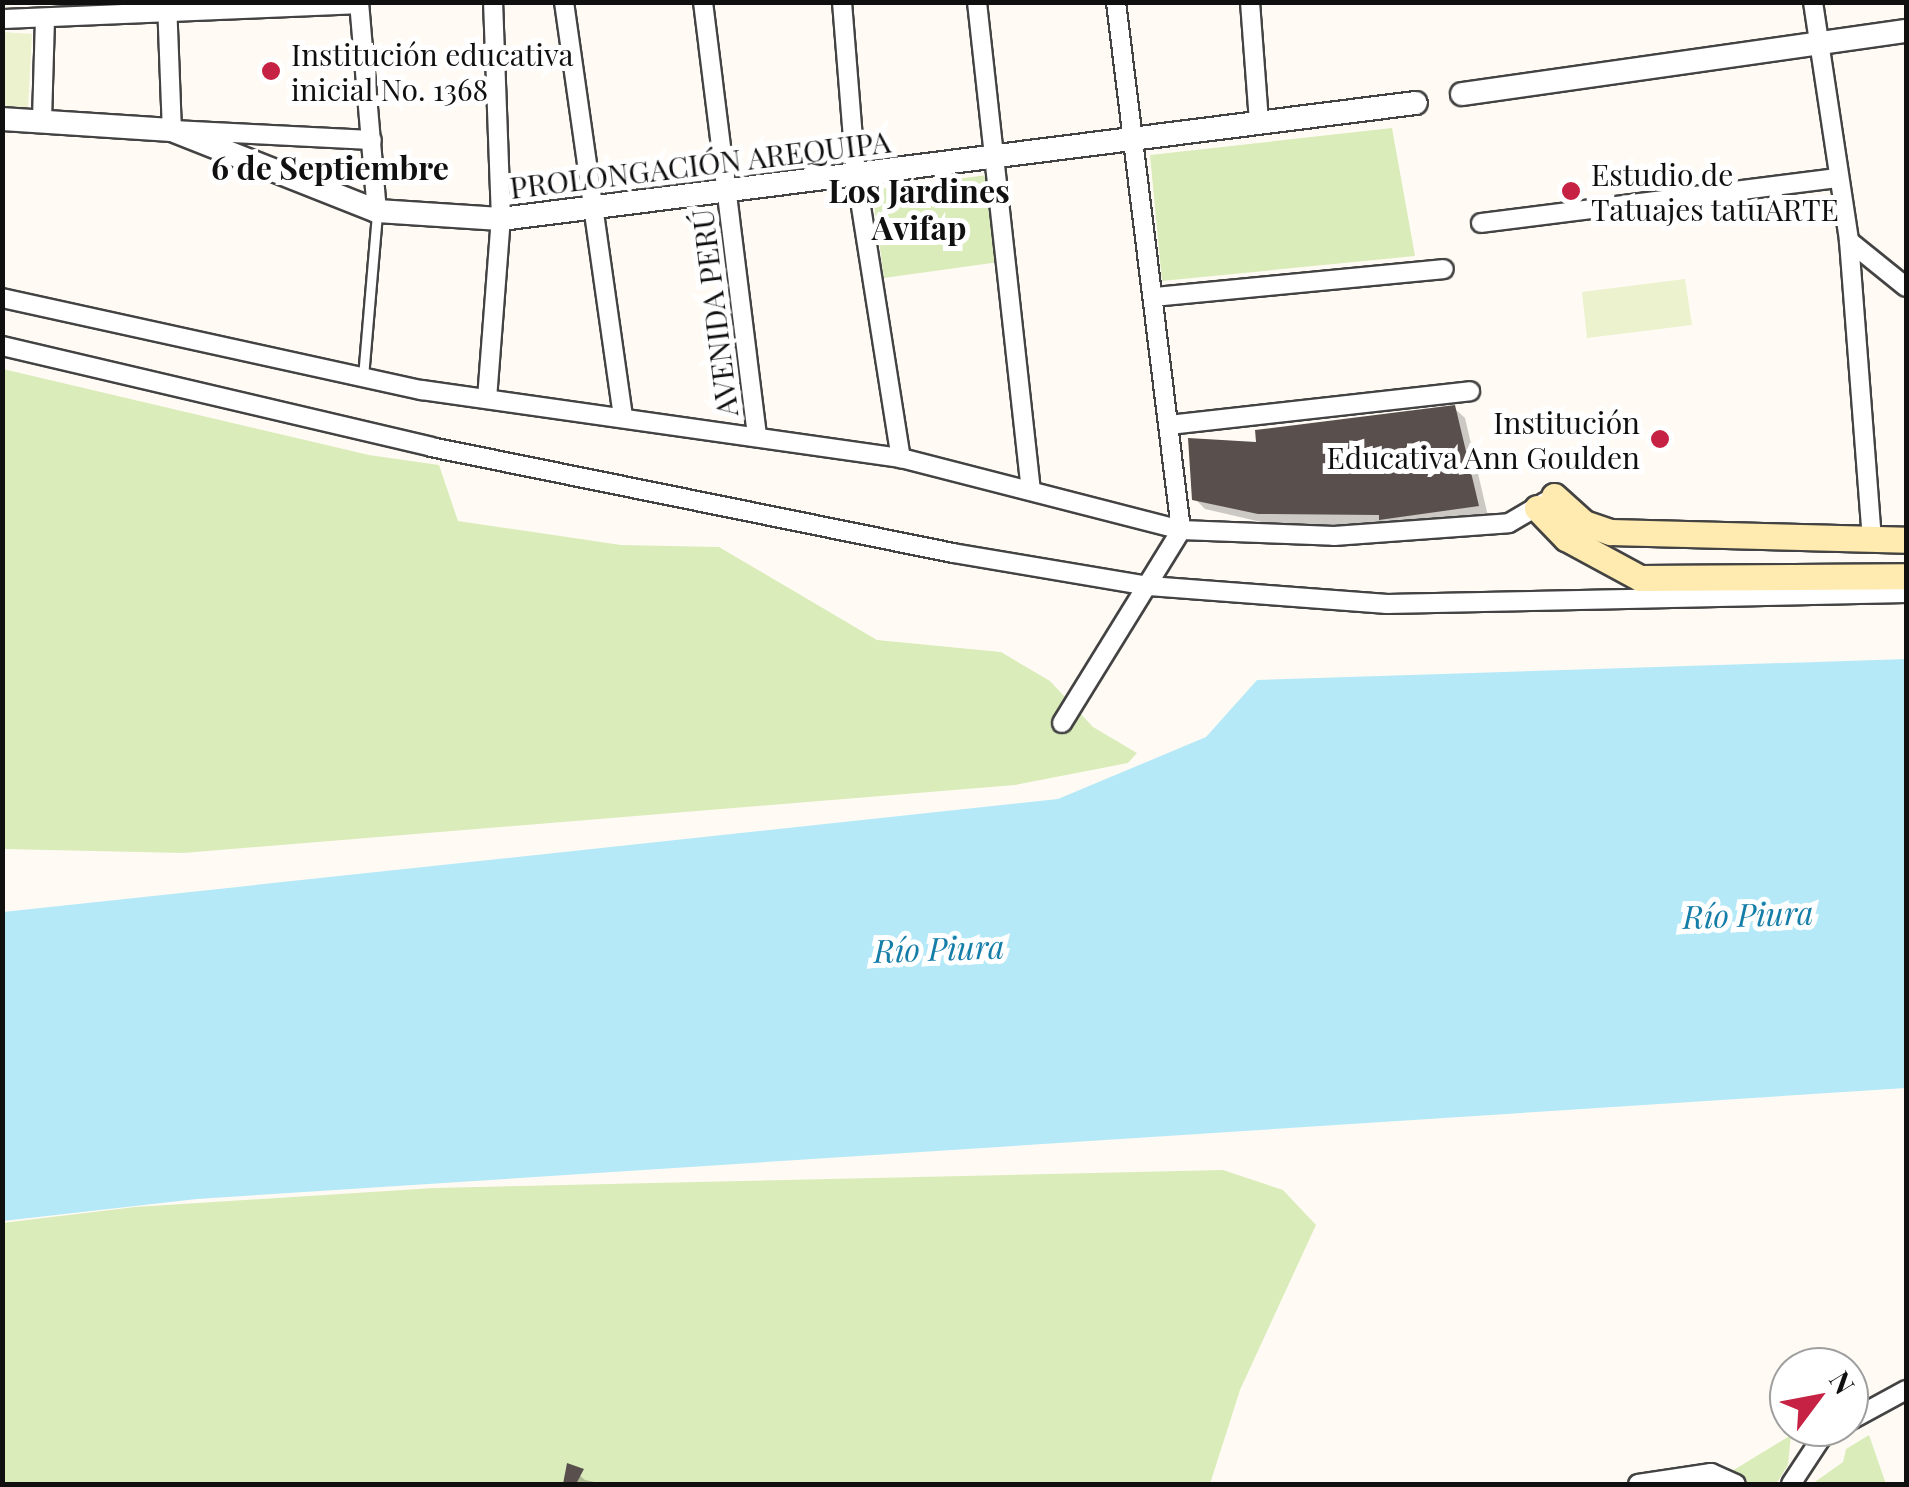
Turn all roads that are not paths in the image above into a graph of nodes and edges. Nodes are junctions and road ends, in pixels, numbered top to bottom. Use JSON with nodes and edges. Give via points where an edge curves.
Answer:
{"nodes":[{"id":1,"x":492,"y":2,"type":"edge"},
{"id":2,"x":564,"y":2,"type":"edge"},
{"id":3,"x":703,"y":2,"type":"edge"},
{"id":4,"x":842,"y":2,"type":"edge"},
{"id":5,"x":977,"y":2,"type":"edge"},
{"id":6,"x":1116,"y":2,"type":"edge"},
{"id":7,"x":1250,"y":2,"type":"edge"},
{"id":8,"x":1813,"y":2,"type":"edge"},
{"id":9,"x":359,"y":3,"type":"edge"},
{"id":10,"x":168,"y":9,"type":"edge"},
{"id":11,"x":2,"y":19,"type":"edge"},
{"id":12,"x":45,"y":21,"type":"junction"},
{"id":13,"x":1906,"y":31,"type":"edge"},
{"id":14,"x":1818,"y":48,"type":"junction"},
{"id":15,"x":1462,"y":94,"type":"dead end"},
{"id":16,"x":1416,"y":103,"type":"dead end"},
{"id":17,"x":2,"y":118,"type":"edge"},
{"id":18,"x":42,"y":120,"type":"junction"},
{"id":19,"x":1259,"y":120,"type":"junction"},
{"id":20,"x":172,"y":130,"type":"junction"},
{"id":21,"x":1136,"y":135,"type":"junction"},
{"id":22,"x":372,"y":140,"type":"junction"},
{"id":23,"x":996,"y":156,"type":"junction"},
{"id":24,"x":856,"y":175,"type":"junction"},
{"id":25,"x":1836,"y":178,"type":"junction"},
{"id":26,"x":727,"y":194,"type":"junction"},
{"id":27,"x":591,"y":208,"type":"junction"},
{"id":28,"x":378,"y":211,"type":"junction"},
{"id":29,"x":501,"y":219,"type":"junction"},
{"id":30,"x":1482,"y":222,"type":"dead end"},
{"id":31,"x":1849,"y":241,"type":"junction"},
{"id":32,"x":1444,"y":269,"type":"dead end"},
{"id":33,"x":1906,"y":287,"type":"edge"},
{"id":34,"x":2,"y":298,"type":"edge"},
{"id":35,"x":1154,"y":298,"type":"junction"},
{"id":36,"x":2,"y":346,"type":"edge"},
{"id":37,"x":363,"y":377,"type":"junction"},
{"id":38,"x":1470,"y":391,"type":"dead end"},
{"id":39,"x":487,"y":399,"type":"junction"},
{"id":40,"x":623,"y":418,"type":"junction"},
{"id":41,"x":1169,"y":425,"type":"junction"},
{"id":42,"x":757,"y":438,"type":"junction"},
{"id":43,"x":902,"y":458,"type":"junction"},
{"id":44,"x":1031,"y":490,"type":"junction"},
{"id":45,"x":1546,"y":502,"type":"junction"},
{"id":46,"x":1181,"y":530,"type":"junction"},
{"id":47,"x":1872,"y":539,"type":"junction"},
{"id":48,"x":1906,"y":540,"type":"edge"},
{"id":49,"x":1906,"y":576,"type":"edge"},
{"id":50,"x":1149,"y":586,"type":"junction"},
{"id":51,"x":1906,"y":593,"type":"edge"},
{"id":52,"x":1062,"y":723,"type":"dead end"},
{"id":53,"x":1906,"y":1390,"type":"edge"},
{"id":54,"x":1869,"y":1409,"type":"edge"},
{"id":55,"x":1818,"y":1447,"type":"edge"},
{"id":56,"x":1638,"y":1484,"type":"edge"},
{"id":57,"x":1736,"y":1484,"type":"edge"},
{"id":58,"x":1791,"y":1484,"type":"edge"}],
"edges":[{"from":1,"to":29,"type":"street"},
{"from":2,"to":27,"type":"street"},
{"from":3,"to":26,"type":"street","name":"AVENIDA PERÚ"},
{"from":4,"to":24,"type":"street"},
{"from":5,"to":23,"type":"street"},
{"from":6,"to":21,"type":"street"},
{"from":7,"to":19,"type":"street"},
{"from":8,"to":14,"type":"street"},
{"from":9,"to":10,"type":"street"},
{"from":9,"to":22,"type":"street"},
{"from":10,"to":12,"type":"street"},
{"from":10,"to":20,"type":"street"},
{"from":11,"to":12,"type":"street"},
{"from":12,"to":18,"type":"street"},
{"from":13,"to":14,"type":"street"},
{"from":14,"to":15,"type":"street"},
{"from":14,"to":25,"type":"street"},
{"from":16,"to":19,"type":"street","name":"PROLONGACIÓN AREQUIPA"},
{"from":17,"to":18,"type":"street","name":"PROLONGACIÓN AREQUIPA"},
{"from":18,"to":20,"type":"street","name":"PROLONGACIÓN AREQUIPA"},
{"from":19,"to":21,"type":"street","name":"PROLONGACIÓN AREQUIPA"},
{"from":20,"to":22,"type":"street"},
{"from":20,"to":28,"type":"street","name":"PROLONGACIÓN AREQUIPA"},
{"from":21,"to":23,"type":"street","name":"PROLONGACIÓN AREQUIPA"},
{"from":21,"to":35,"type":"street"},
{"from":22,"to":28,"type":"street"},
{"from":23,"to":24,"type":"street","name":"PROLONGACIÓN AREQUIPA"},
{"from":23,"to":44,"type":"street"},
{"from":24,"to":26,"type":"street","name":"PROLONGACIÓN AREQUIPA"},
{"from":24,"to":43,"type":"street"},
{"from":25,"to":30,"type":"street"},
{"from":25,"to":31,"type":"street"},
{"from":26,"to":27,"type":"street","name":"PROLONGACIÓN AREQUIPA"},
{"from":26,"to":42,"type":"street","name":"AVENIDA PERÚ"},
{"from":27,"to":29,"type":"street","name":"PROLONGACIÓN AREQUIPA"},
{"from":27,"to":40,"type":"street"},
{"from":28,"to":29,"type":"street","name":"PROLONGACIÓN AREQUIPA"},
{"from":28,"to":37,"type":"lane"},
{"from":29,"to":39,"type":"street"},
{"from":31,"to":33,"type":"street"},
{"from":31,"to":47,"type":"street"},
{"from":32,"to":35,"type":"street"},
{"from":34,"to":37,"type":"street"},
{"from":35,"to":41,"type":"street"},
{"from":36,"to":50,"type":"street","via":[[431,447]]},
{"from":37,"to":39,"type":"street"},
{"from":38,"to":41,"type":"street"},
{"from":39,"to":40,"type":"street"},
{"from":40,"to":42,"type":"street"},
{"from":41,"to":46,"type":"street"},
{"from":42,"to":43,"type":"street"},
{"from":43,"to":44,"type":"street"},
{"from":44,"to":46,"type":"street"},
{"from":45,"to":46,"type":"street","via":[[1509,523],[1334,536]]},
{"from":45,"to":47,"type":"main road","via":[[1610,532]]},
{"from":45,"to":49,"type":"main road","via":[[1566,538],[1640,578]]},
{"from":46,"to":50,"type":"street"},
{"from":47,"to":48,"type":"main road"},
{"from":50,"to":51,"type":"street","via":[[1387,604]]},
{"from":50,"to":52,"type":"street"},
{"from":53,"to":54,"type":"street"},
{"from":55,"to":58,"type":"street"},
{"from":56,"to":57,"type":"street","via":[[1711,1473]]}]}
